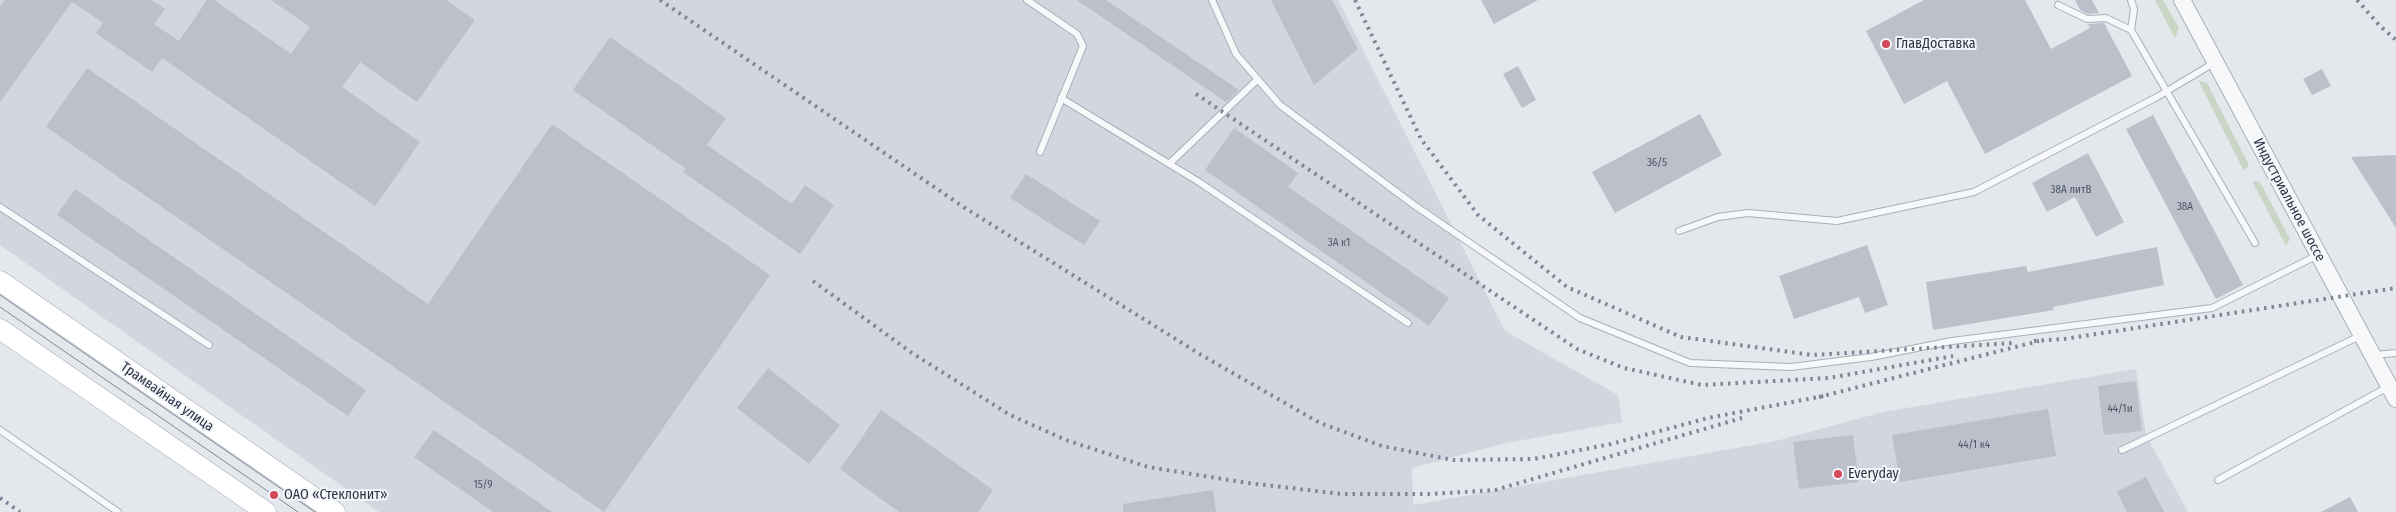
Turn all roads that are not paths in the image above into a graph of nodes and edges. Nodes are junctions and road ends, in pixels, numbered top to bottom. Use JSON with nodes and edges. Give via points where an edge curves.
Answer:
{"nodes":[{"id":1,"x":1027,"y":0,"type":"edge"},
{"id":2,"x":1212,"y":0,"type":"edge"},
{"id":3,"x":2131,"y":0,"type":"edge"},
{"id":4,"x":2182,"y":0,"type":"edge"},
{"id":5,"x":2058,"y":5,"type":"dead end"},
{"id":6,"x":2131,"y":30,"type":"junction"},
{"id":7,"x":2215,"y":62,"type":"junction"},
{"id":8,"x":1258,"y":79,"type":"junction"},
{"id":9,"x":2167,"y":91,"type":"junction"},
{"id":10,"x":1061,"y":98,"type":"junction"},
{"id":11,"x":1040,"y":152,"type":"dead end"},
{"id":12,"x":1169,"y":164,"type":"junction"},
{"id":13,"x":0,"y":207,"type":"edge"},
{"id":14,"x":1680,"y":231,"type":"dead end"},
{"id":15,"x":2255,"y":243,"type":"dead end"},
{"id":16,"x":2318,"y":255,"type":"junction"},
{"id":17,"x":0,"y":281,"type":"edge"},
{"id":18,"x":1408,"y":323,"type":"dead end"},
{"id":19,"x":0,"y":329,"type":"edge"},
{"id":20,"x":2362,"y":335,"type":"junction"},
{"id":21,"x":209,"y":345,"type":"dead end"},
{"id":22,"x":2396,"y":353,"type":"edge"},
{"id":23,"x":2372,"y":355,"type":"junction"},
{"id":24,"x":2393,"y":393,"type":"edge"},
{"id":25,"x":0,"y":430,"type":"edge"},
{"id":26,"x":2122,"y":450,"type":"dead end"},
{"id":27,"x":2218,"y":480,"type":"dead end"},
{"id":28,"x":118,"y":512,"type":"edge"},
{"id":29,"x":266,"y":512,"type":"edge"},
{"id":30,"x":335,"y":512,"type":"edge"}],
"edges":[{"from":1,"to":10,"type":"lane","via":[[1077,34],[1083,46]]},
{"from":2,"to":8,"type":"lane","via":[[1236,54]]},
{"from":3,"to":6,"type":"lane","via":[[2134,9]]},
{"from":4,"to":7,"type":"street","name":"Индустриальное шоссе"},
{"from":5,"to":6,"type":"lane","via":[[2087,19],[2106,18]]},
{"from":6,"to":9,"type":"lane"},
{"from":7,"to":9,"type":"lane"},
{"from":7,"to":16,"type":"street","name":"Индустриальное шоссе"},
{"from":8,"to":12,"type":"lane"},
{"from":8,"to":16,"type":"lane","via":[[1280,105],[1414,205],[1580,318],[1690,363],[1791,367],[1871,357],[1952,341],[2212,308]]},
{"from":9,"to":14,"type":"lane","via":[[1974,192],[1837,221],[1748,213],[1718,217]]},
{"from":9,"to":15,"type":"lane"},
{"from":10,"to":11,"type":"lane"},
{"from":10,"to":12,"type":"lane"},
{"from":12,"to":18,"type":"lane"},
{"from":13,"to":21,"type":"lane"},
{"from":16,"to":20,"type":"street","name":"Индустриальное шоссе"},
{"from":17,"to":30,"type":"main road","name":"Трамвайная улица"},
{"from":19,"to":29,"type":"main road"},
{"from":20,"to":23,"type":"street","name":"Индустриальное шоссе"},
{"from":20,"to":26,"type":"lane"},
{"from":22,"to":23,"type":"lane"},
{"from":23,"to":24,"type":"street","name":"Индустриальное шоссе"},
{"from":24,"to":27,"type":"lane"},
{"from":25,"to":28,"type":"lane"}]}
